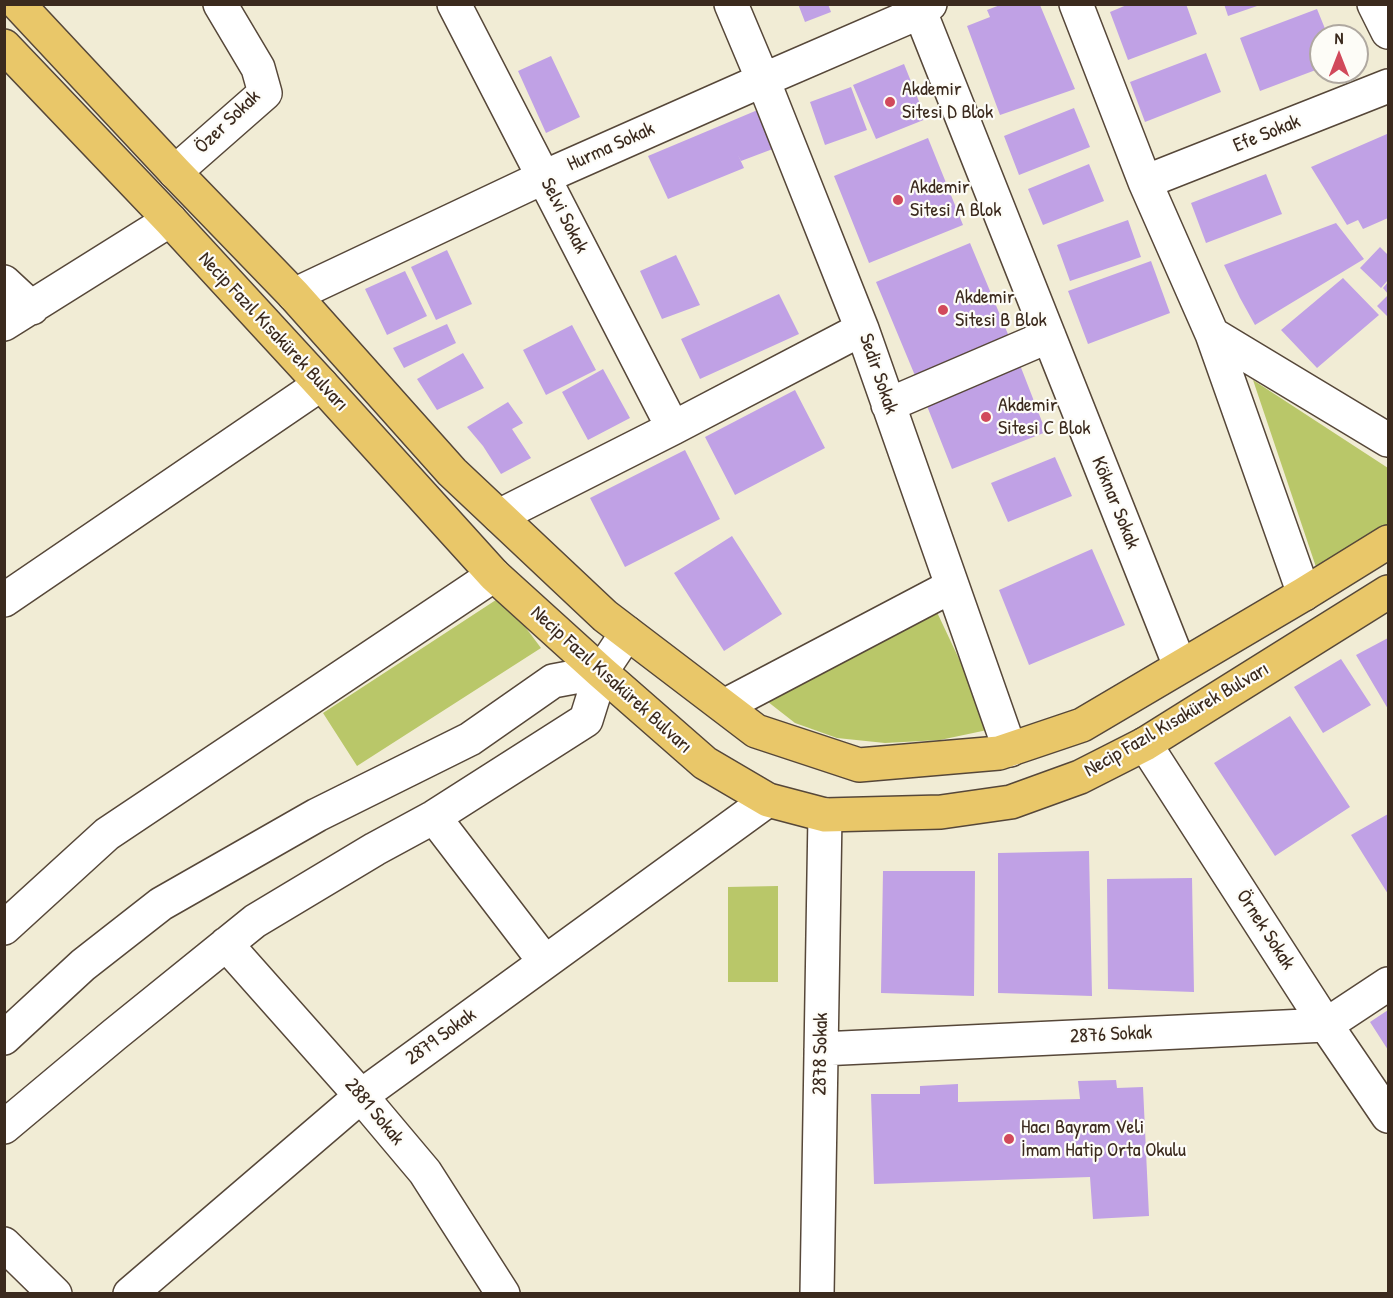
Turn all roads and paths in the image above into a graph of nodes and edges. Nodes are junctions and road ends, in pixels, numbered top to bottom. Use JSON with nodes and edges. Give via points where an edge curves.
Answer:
{"nodes":[{"id":1,"x":18,"y":4,"type":"edge"},
{"id":2,"x":220,"y":4,"type":"edge"},
{"id":3,"x":454,"y":4,"type":"edge"},
{"id":4,"x":731,"y":4,"type":"edge"},
{"id":5,"x":1076,"y":4,"type":"edge"},
{"id":6,"x":1374,"y":4,"type":"edge"},
{"id":7,"x":922,"y":7,"type":"edge"},
{"id":8,"x":1389,"y":32,"type":"edge"},
{"id":9,"x":4,"y":46,"type":"edge"},
{"id":10,"x":763,"y":80,"type":"junction"},
{"id":11,"x":1389,"y":86,"type":"edge"},
{"id":12,"x":175,"y":172,"type":"junction"},
{"id":13,"x":544,"y":177,"type":"junction"},
{"id":14,"x":1145,"y":182,"type":"junction"},
{"id":15,"x":170,"y":220,"type":"junction"},
{"id":16,"x":4,"y":282,"type":"edge"},
{"id":17,"x":294,"y":295,"type":"junction"},
{"id":18,"x":18,"y":316,"type":"edge"},
{"id":19,"x":862,"y":329,"type":"junction"},
{"id":20,"x":1212,"y":334,"type":"junction"},
{"id":21,"x":1049,"y":336,"type":"junction"},
{"id":22,"x":321,"y":384,"type":"junction"},
{"id":23,"x":888,"y":405,"type":"junction"},
{"id":24,"x":673,"y":428,"type":"junction"},
{"id":25,"x":1389,"y":440,"type":"edge"},
{"id":26,"x":499,"y":516,"type":"junction"},
{"id":27,"x":1389,"y":542,"type":"edge"},
{"id":28,"x":494,"y":575,"type":"junction"},
{"id":29,"x":952,"y":586,"type":"junction"},
{"id":30,"x":1389,"y":592,"type":"edge"},
{"id":31,"x":1304,"y":594,"type":"junction"},
{"id":32,"x":4,"y":600,"type":"edge"},
{"id":33,"x":627,"y":633,"type":"junction"},
{"id":34,"x":1180,"y":666,"type":"junction"},
{"id":35,"x":601,"y":672,"type":"junction"},
{"id":36,"x":724,"y":706,"type":"junction"},
{"id":37,"x":1145,"y":744,"type":"junction"},
{"id":38,"x":1010,"y":750,"type":"junction"},
{"id":39,"x":768,"y":800,"type":"junction"},
{"id":40,"x":825,"y":815,"type":"junction"},
{"id":41,"x":434,"y":817,"type":"junction"},
{"id":42,"x":4,"y":928,"type":"edge"},
{"id":43,"x":226,"y":944,"type":"junction"},
{"id":44,"x":544,"y":962,"type":"junction"},
{"id":45,"x":1389,"y":984,"type":"edge"},
{"id":46,"x":1326,"y":1025,"type":"junction"},
{"id":47,"x":4,"y":1038,"type":"edge"},
{"id":48,"x":821,"y":1049,"type":"junction"},
{"id":49,"x":361,"y":1096,"type":"junction"},
{"id":50,"x":1389,"y":1116,"type":"edge"},
{"id":51,"x":4,"y":1127,"type":"edge"},
{"id":52,"x":4,"y":1244,"type":"edge"},
{"id":53,"x":55,"y":1293,"type":"edge"},
{"id":54,"x":130,"y":1293,"type":"edge"},
{"id":55,"x":503,"y":1293,"type":"edge"},
{"id":56,"x":817,"y":1293,"type":"edge"}],
"edges":[{"from":1,"to":12,"type":"main road","name":"Necip Fazıl Kısakürek Bulvarı"},
{"from":2,"to":12,"type":"street","name":"Özer Sokak","via":[[258,68],[265,93]]},
{"from":3,"to":13,"type":"street","name":"Selvi Sokak"},
{"from":4,"to":10,"type":"street","name":"Sedir Sokak"},
{"from":5,"to":14,"type":"street"},
{"from":6,"to":8,"type":"street"},
{"from":7,"to":10,"type":"street","name":"Hurma Sokak"},
{"from":7,"to":21,"type":"street","name":"Köknar Sokak"},
{"from":9,"to":15,"type":"main road","name":"Necip Fazıl Kısakürek Bulvarı"},
{"from":10,"to":13,"type":"street","name":"Hurma Sokak"},
{"from":10,"to":19,"type":"street","name":"Sedir Sokak"},
{"from":11,"to":14,"type":"street","name":"Efe Sokak"},
{"from":12,"to":17,"type":"main road","name":"Necip Fazıl Kısakürek Bulvarı"},
{"from":13,"to":17,"type":"street","name":"Hurma Sokak"},
{"from":13,"to":24,"type":"street","name":"Selvi Sokak"},
{"from":14,"to":20,"type":"street"},
{"from":15,"to":18,"type":"street"},
{"from":15,"to":22,"type":"main road","name":"Necip Fazıl Kısakürek Bulvarı"},
{"from":16,"to":18,"type":"street"},
{"from":17,"to":26,"type":"main road","name":"Necip Fazıl Kısakürek Bulvarı","via":[[452,472]]},
{"from":19,"to":23,"type":"street","name":"Sedir Sokak"},
{"from":19,"to":24,"type":"street"},
{"from":20,"to":25,"type":"street"},
{"from":20,"to":31,"type":"street"},
{"from":21,"to":23,"type":"street"},
{"from":21,"to":34,"type":"street","name":"Köknar Sokak"},
{"from":22,"to":28,"type":"main road","name":"Necip Fazıl Kısakürek Bulvarı"},
{"from":22,"to":32,"type":"street"},
{"from":23,"to":29,"type":"street","name":"Sedir Sokak"},
{"from":24,"to":26,"type":"street"},
{"from":26,"to":33,"type":"main road","name":"Necip Fazıl Kısakürek Bulvarı"},
{"from":27,"to":31,"type":"main road","name":"Necip Fazıl Kısakürek Bulvarı"},
{"from":28,"to":35,"type":"main road","name":"Necip Fazıl Kısakürek Bulvarı"},
{"from":28,"to":42,"type":"street","via":[[107,834]]},
{"from":29,"to":36,"type":"street"},
{"from":29,"to":38,"type":"street","name":"Sedir Sokak"},
{"from":30,"to":37,"type":"main road","name":"Necip Fazıl Kısakürek Bulvarı"},
{"from":31,"to":34,"type":"main road","name":"Necip Fazıl Kısakürek Bulvarı"},
{"from":33,"to":35,"type":"street"},
{"from":33,"to":36,"type":"main road","name":"Necip Fazıl Kısakürek Bulvarı"},
{"from":34,"to":38,"type":"main road","name":"Necip Fazıl Kısakürek Bulvarı","via":[[1082,724]]},
{"from":35,"to":39,"type":"main road","name":"Necip Fazıl Kısakürek Bulvarı","via":[[705,763]]},
{"from":35,"to":41,"type":"street","via":[[586,720]]},
{"from":35,"to":47,"type":"street","via":[[553,681],[470,739],[317,815],[161,904],[83,965]]},
{"from":36,"to":38,"type":"main road","name":"Necip Fazıl Kısakürek Bulvarı","via":[[756,731],[859,765]]},
{"from":37,"to":40,"type":"main road","name":"Necip Fazıl Kısakürek Bulvarı","via":[[1080,777],[1011,802],[941,812]]},
{"from":37,"to":46,"type":"street","name":"Örnek Sokak"},
{"from":39,"to":40,"type":"main road","name":"Necip Fazıl Kısakürek Bulvarı"},
{"from":39,"to":44,"type":"street","name":"2879 Sokak"},
{"from":40,"to":48,"type":"street","name":"2878 Sokak"},
{"from":41,"to":43,"type":"street","via":[[255,921]]},
{"from":41,"to":44,"type":"street"},
{"from":43,"to":49,"type":"street","name":"2881 Sokak"},
{"from":43,"to":51,"type":"street"},
{"from":44,"to":49,"type":"street","name":"2879 Sokak"},
{"from":45,"to":46,"type":"street"},
{"from":46,"to":48,"type":"street","name":"2876 Sokak"},
{"from":46,"to":50,"type":"street","name":"Örnek Sokak"},
{"from":48,"to":56,"type":"street","name":"2878 Sokak"},
{"from":49,"to":54,"type":"street","name":"2879 Sokak"},
{"from":49,"to":55,"type":"street","name":"2881 Sokak","via":[[425,1172]]},
{"from":52,"to":53,"type":"street"}]}
